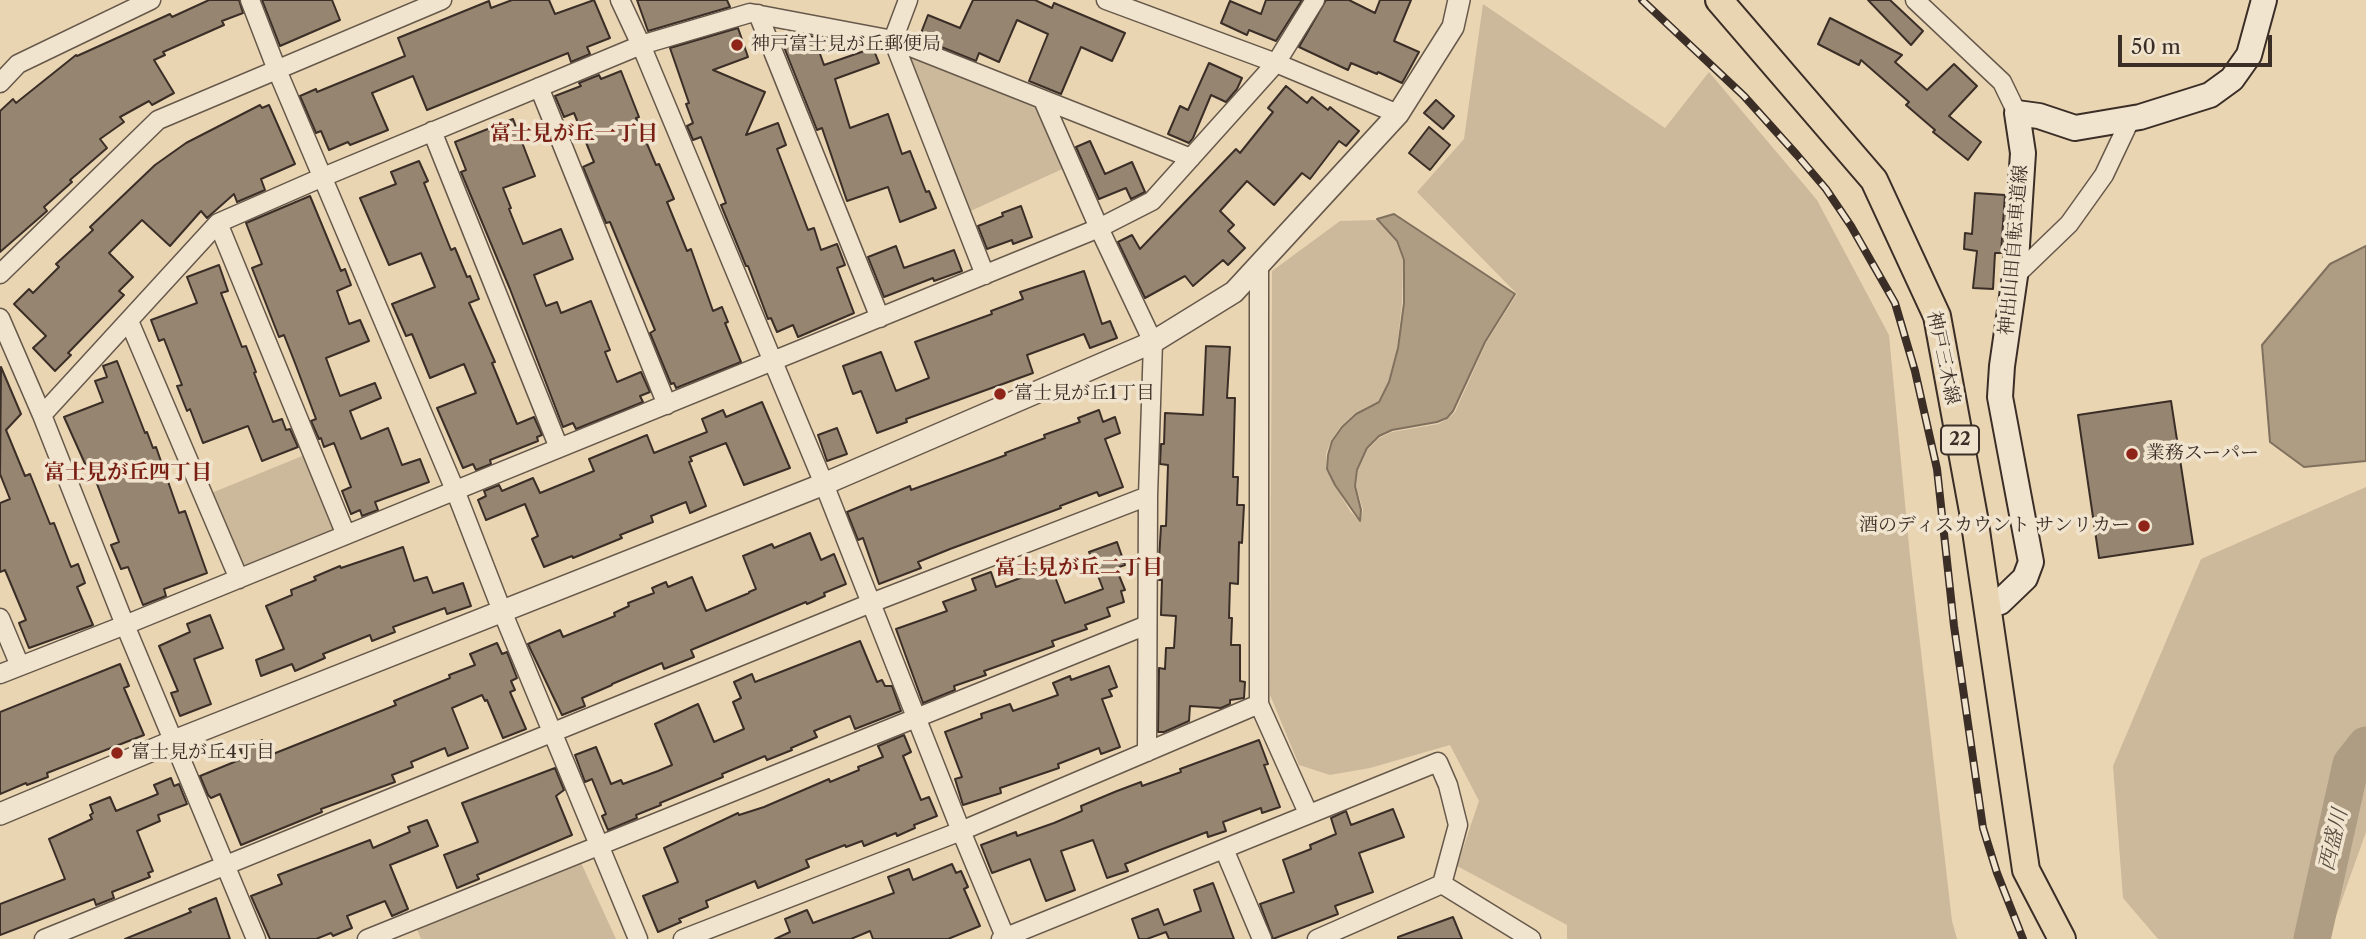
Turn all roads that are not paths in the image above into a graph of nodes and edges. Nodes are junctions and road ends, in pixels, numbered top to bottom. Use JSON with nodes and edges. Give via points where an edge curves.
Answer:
{"nodes":[{"id":1,"x":152,"y":0,"type":"edge"},
{"id":2,"x":250,"y":0,"type":"edge"},
{"id":3,"x":442,"y":0,"type":"edge"},
{"id":4,"x":620,"y":0,"type":"edge"},
{"id":5,"x":908,"y":0,"type":"edge"},
{"id":6,"x":1106,"y":0,"type":"edge"},
{"id":7,"x":1315,"y":0,"type":"edge"},
{"id":8,"x":1459,"y":0,"type":"edge"},
{"id":9,"x":1915,"y":0,"type":"edge"},
{"id":10,"x":2264,"y":0,"type":"edge"},
{"id":11,"x":1718,"y":2,"type":"edge"},
{"id":12,"x":758,"y":14,"type":"junction"},
{"id":13,"x":893,"y":40,"type":"junction"},
{"id":14,"x":641,"y":45,"type":"junction"},
{"id":15,"x":1276,"y":63,"type":"junction"},
{"id":16,"x":277,"y":69,"type":"junction"},
{"id":17,"x":0,"y":83,"type":"edge"},
{"id":18,"x":538,"y":88,"type":"junction"},
{"id":19,"x":1042,"y":100,"type":"junction"},
{"id":20,"x":2017,"y":113,"type":"junction"},
{"id":21,"x":1398,"y":114,"type":"junction"},
{"id":22,"x":2131,"y":118,"type":"junction"},
{"id":23,"x":432,"y":131,"type":"junction"},
{"id":24,"x":1191,"y":158,"type":"junction"},
{"id":25,"x":323,"y":177,"type":"junction"},
{"id":26,"x":218,"y":223,"type":"junction"},
{"id":27,"x":1098,"y":228,"type":"junction"},
{"id":28,"x":1259,"y":265,"type":"junction"},
{"id":29,"x":0,"y":275,"type":"edge"},
{"id":30,"x":985,"y":275,"type":"junction"},
{"id":31,"x":2015,"y":276,"type":"junction"},
{"id":32,"x":880,"y":317,"type":"junction"},
{"id":33,"x":0,"y":318,"type":"edge"},
{"id":34,"x":129,"y":321,"type":"junction"},
{"id":35,"x":1153,"y":342,"type":"junction"},
{"id":36,"x":773,"y":361,"type":"junction"},
{"id":37,"x":667,"y":405,"type":"junction"},
{"id":38,"x":42,"y":415,"type":"junction"},
{"id":39,"x":559,"y":449,"type":"junction"},
{"id":40,"x":824,"y":484,"type":"junction"},
{"id":41,"x":455,"y":490,"type":"junction"},
{"id":42,"x":1148,"y":496,"type":"junction"},
{"id":43,"x":346,"y":535,"type":"junction"},
{"id":44,"x":239,"y":579,"type":"junction"},
{"id":45,"x":871,"y":603,"type":"junction"},
{"id":46,"x":1993,"y":606,"type":"junction"},
{"id":47,"x":502,"y":611,"type":"junction"},
{"id":48,"x":0,"y":618,"type":"edge"},
{"id":49,"x":125,"y":625,"type":"junction"},
{"id":50,"x":1147,"y":625,"type":"junction"},
{"id":51,"x":20,"y":666,"type":"junction"},
{"id":52,"x":0,"y":674,"type":"edge"},
{"id":53,"x":1259,"y":704,"type":"junction"},
{"id":54,"x":917,"y":719,"type":"junction"},
{"id":55,"x":552,"y":733,"type":"junction"},
{"id":56,"x":174,"y":741,"type":"junction"},
{"id":57,"x":1147,"y":752,"type":"junction"},
{"id":58,"x":1308,"y":813,"type":"junction"},
{"id":59,"x":0,"y":814,"type":"edge"},
{"id":60,"x":961,"y":831,"type":"junction"},
{"id":61,"x":599,"y":845,"type":"junction"},
{"id":62,"x":1224,"y":849,"type":"junction"},
{"id":63,"x":226,"y":865,"type":"junction"},
{"id":64,"x":1442,"y":884,"type":"junction"},
{"id":65,"x":44,"y":939,"type":"edge"},
{"id":66,"x":256,"y":939,"type":"edge"},
{"id":67,"x":367,"y":939,"type":"edge"},
{"id":68,"x":638,"y":939,"type":"edge"},
{"id":69,"x":682,"y":939,"type":"edge"},
{"id":70,"x":1004,"y":939,"type":"edge"},
{"id":71,"x":1262,"y":939,"type":"edge"},
{"id":72,"x":1317,"y":939,"type":"edge"},
{"id":73,"x":1531,"y":939,"type":"edge"},
{"id":74,"x":2062,"y":939,"type":"edge"}],
"edges":[{"from":1,"to":17,"type":"street","via":[[18,64]]},
{"from":2,"to":16,"type":"street"},
{"from":3,"to":16,"type":"street"},
{"from":4,"to":14,"type":"street"},
{"from":5,"to":13,"type":"street"},
{"from":6,"to":15,"type":"street"},
{"from":7,"to":15,"type":"street"},
{"from":8,"to":21,"type":"street","via":[[1452,27]]},
{"from":9,"to":20,"type":"street","via":[[2002,82]]},
{"from":10,"to":22,"type":"main road","via":[[2249,55],[2232,79],[2210,95]]},
{"from":11,"to":46,"type":"main road","name":"神戸三木線","number":"22","via":[[1874,180],[1937,316]]},
{"from":12,"to":13,"type":"street"},
{"from":12,"to":14,"type":"street"},
{"from":12,"to":32,"type":"street"},
{"from":13,"to":19,"type":"street"},
{"from":13,"to":30,"type":"street"},
{"from":14,"to":18,"type":"street"},
{"from":14,"to":36,"type":"street"},
{"from":15,"to":21,"type":"street"},
{"from":15,"to":24,"type":"street"},
{"from":16,"to":25,"type":"street"},
{"from":16,"to":29,"type":"street","via":[[158,120]]},
{"from":18,"to":23,"type":"street"},
{"from":18,"to":37,"type":"street"},
{"from":19,"to":24,"type":"street"},
{"from":19,"to":27,"type":"street"},
{"from":20,"to":22,"type":"main road","via":[[2075,128]]},
{"from":20,"to":31,"type":"main road","name":"神出山田自転車道線","via":[[2023,153]]},
{"from":21,"to":28,"type":"street"},
{"from":22,"to":31,"type":"street","via":[[2105,175],[2069,224]]},
{"from":23,"to":25,"type":"street"},
{"from":23,"to":39,"type":"street"},
{"from":24,"to":27,"type":"street","via":[[1152,201]]},
{"from":25,"to":26,"type":"street"},
{"from":25,"to":41,"type":"street"},
{"from":26,"to":34,"type":"street"},
{"from":26,"to":43,"type":"street"},
{"from":27,"to":30,"type":"street"},
{"from":27,"to":35,"type":"street"},
{"from":28,"to":35,"type":"street","via":[[1234,292]]},
{"from":28,"to":53,"type":"street"},
{"from":30,"to":32,"type":"street"},
{"from":31,"to":46,"type":"main road","name":"神出山田自転車道線","via":[[2000,397],[2031,562],[2025,578]]},
{"from":32,"to":36,"type":"street"},
{"from":33,"to":38,"type":"street"},
{"from":34,"to":38,"type":"street"},
{"from":34,"to":44,"type":"street"},
{"from":35,"to":40,"type":"street"},
{"from":35,"to":42,"type":"street"},
{"from":36,"to":37,"type":"street"},
{"from":36,"to":40,"type":"street"},
{"from":37,"to":39,"type":"street"},
{"from":38,"to":49,"type":"street"},
{"from":39,"to":41,"type":"street"},
{"from":40,"to":45,"type":"street"},
{"from":40,"to":47,"type":"street"},
{"from":41,"to":43,"type":"street"},
{"from":41,"to":47,"type":"street"},
{"from":42,"to":45,"type":"street"},
{"from":42,"to":50,"type":"street"},
{"from":43,"to":44,"type":"street"},
{"from":44,"to":49,"type":"street"},
{"from":45,"to":54,"type":"street"},
{"from":45,"to":55,"type":"street"},
{"from":46,"to":74,"type":"main road","name":"神戸三木線","number":"22","via":[[2025,870]]},
{"from":47,"to":55,"type":"street"},
{"from":47,"to":56,"type":"street"},
{"from":48,"to":51,"type":"street"},
{"from":49,"to":51,"type":"street"},
{"from":49,"to":56,"type":"street"},
{"from":50,"to":54,"type":"street"},
{"from":50,"to":57,"type":"street"},
{"from":51,"to":52,"type":"street"},
{"from":53,"to":57,"type":"street"},
{"from":53,"to":58,"type":"street"},
{"from":54,"to":60,"type":"street"},
{"from":54,"to":61,"type":"street"},
{"from":55,"to":61,"type":"street"},
{"from":55,"to":63,"type":"street"},
{"from":56,"to":59,"type":"street"},
{"from":56,"to":63,"type":"street"},
{"from":57,"to":60,"type":"street"},
{"from":58,"to":62,"type":"street"},
{"from":58,"to":64,"type":"street","via":[[1438,762],[1458,825]]},
{"from":60,"to":69,"type":"street"},
{"from":60,"to":70,"type":"street"},
{"from":61,"to":67,"type":"street"},
{"from":61,"to":68,"type":"street"},
{"from":62,"to":70,"type":"street"},
{"from":62,"to":71,"type":"street"},
{"from":63,"to":65,"type":"street"},
{"from":63,"to":66,"type":"street"},
{"from":64,"to":72,"type":"street"},
{"from":64,"to":73,"type":"street"}]}
